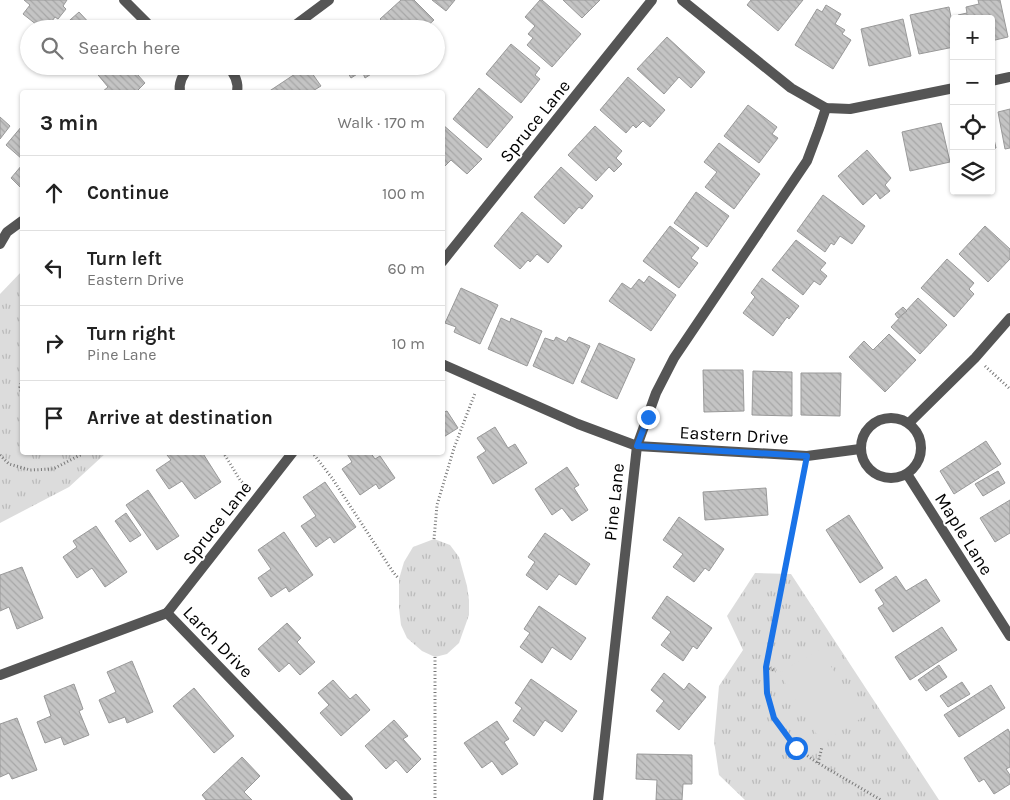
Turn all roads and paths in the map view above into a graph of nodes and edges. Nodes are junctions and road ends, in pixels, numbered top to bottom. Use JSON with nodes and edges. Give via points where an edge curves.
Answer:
{"nodes":[{"id":1,"x":124,"y":0,"type":"edge"},
{"id":2,"x":329,"y":0,"type":"edge"},
{"id":3,"x":652,"y":0,"type":"edge"},
{"id":4,"x":682,"y":0,"type":"edge"},
{"id":5,"x":144,"y":20,"type":"edge"},
{"id":6,"x":302,"y":20,"type":"edge"},
{"id":7,"x":183,"y":75,"type":"edge"},
{"id":8,"x":235,"y":75,"type":"edge"},
{"id":9,"x":1010,"y":77,"type":"edge"},
{"id":10,"x":995,"y":80,"type":"edge"},
{"id":11,"x":950,"y":89,"type":"edge"},
{"id":12,"x":180,"y":90,"type":"edge"},
{"id":13,"x":238,"y":90,"type":"edge"},
{"id":14,"x":826,"y":108,"type":"junction"},
{"id":15,"x":20,"y":222,"type":"edge"},
{"id":16,"x":4,"y":229,"type":"edge"},
{"id":17,"x":0,"y":244,"type":"edge"},
{"id":18,"x":445,"y":258,"type":"edge"},
{"id":19,"x":1010,"y":318,"type":"edge"},
{"id":20,"x":975,"y":358,"type":"junction"},
{"id":21,"x":445,"y":365,"type":"edge"},
{"id":22,"x":480,"y":381,"type":"junction"},
{"id":23,"x":1010,"y":389,"type":"edge"},
{"id":24,"x":908,"y":423,"type":"junction"},
{"id":25,"x":637,"y":446,"type":"junction"},
{"id":26,"x":860,"y":449,"type":"junction"},
{"id":27,"x":0,"y":455,"type":"edge"},
{"id":28,"x":80,"y":455,"type":"edge"},
{"id":29,"x":225,"y":455,"type":"edge"},
{"id":30,"x":291,"y":455,"type":"edge"},
{"id":31,"x":314,"y":455,"type":"edge"},
{"id":32,"x":807,"y":456,"type":"junction"},
{"id":33,"x":907,"y":474,"type":"junction"},
{"id":34,"x":257,"y":498,"type":"junction"},
{"id":35,"x":434,"y":539,"type":"dead end"},
{"id":36,"x":400,"y":579,"type":"dead end"},
{"id":37,"x":167,"y":613,"type":"junction"},
{"id":38,"x":1010,"y":636,"type":"edge"},
{"id":39,"x":434,"y":657,"type":"dead end"},
{"id":40,"x":766,"y":667,"type":"junction"},
{"id":41,"x":776,"y":671,"type":"dead end"},
{"id":42,"x":0,"y":675,"type":"edge"},
{"id":43,"x":822,"y":747,"type":"dead end"},
{"id":44,"x":818,"y":763,"type":"junction"},
{"id":45,"x":348,"y":800,"type":"edge"},
{"id":46,"x":435,"y":800,"type":"edge"},
{"id":47,"x":598,"y":800,"type":"edge"},
{"id":48,"x":881,"y":800,"type":"edge"}],
"edges":[{"from":1,"to":5,"type":"street"},
{"from":2,"to":6,"type":"street"},
{"from":3,"to":18,"type":"street","name":"Spruce Lane"},
{"from":4,"to":14,"type":"street","via":[[790,88]]},
{"from":7,"to":12,"type":"street"},
{"from":8,"to":13,"type":"street"},
{"from":9,"to":10,"type":"street"},
{"from":11,"to":14,"type":"street","via":[[850,109]]},
{"from":14,"to":25,"type":"street","name":"Pine Lane","via":[[806,161],[674,358],[656,393]]},
{"from":15,"to":16,"type":"street"},
{"from":16,"to":17,"type":"street"},
{"from":19,"to":20,"type":"street"},
{"from":20,"to":23,"type":"path"},
{"from":20,"to":24,"type":"street"},
{"from":21,"to":22,"type":"street","name":"Eastern Drive"},
{"from":22,"to":25,"type":"street","name":"Eastern Drive"},
{"from":22,"to":35,"type":"path","via":[[436,505]]},
{"from":24,"to":26,"type":"street","via":[[886,417],[874,421],[866,429]]},
{"from":24,"to":33,"type":"street","via":[[917,432],[921,449],[916,465]]},
{"from":25,"to":32,"type":"street","name":"Eastern Drive"},
{"from":25,"to":47,"type":"street","name":"Pine Lane"},
{"from":26,"to":32,"type":"street","name":"Eastern Drive"},
{"from":26,"to":33,"type":"street","via":[[864,464],[873,473],[884,478]]},
{"from":27,"to":28,"type":"path","via":[[9,464],[30,470],[54,469]]},
{"from":29,"to":34,"type":"path","via":[[240,480]]},
{"from":30,"to":34,"type":"street","name":"Spruce Lane"},
{"from":31,"to":36,"type":"path"},
{"from":32,"to":40,"type":"path"},
{"from":33,"to":38,"type":"street","name":"Maple Lane"},
{"from":34,"to":37,"type":"street","name":"Spruce Lane"},
{"from":37,"to":42,"type":"street","name":"Larch Drive"},
{"from":37,"to":45,"type":"street","name":"Larch Drive"},
{"from":39,"to":46,"type":"path"},
{"from":40,"to":41,"type":"path"},
{"from":40,"to":44,"type":"path","via":[[767,693],[774,718],[796,748]]},
{"from":43,"to":44,"type":"path"},
{"from":44,"to":48,"type":"path"}]}
